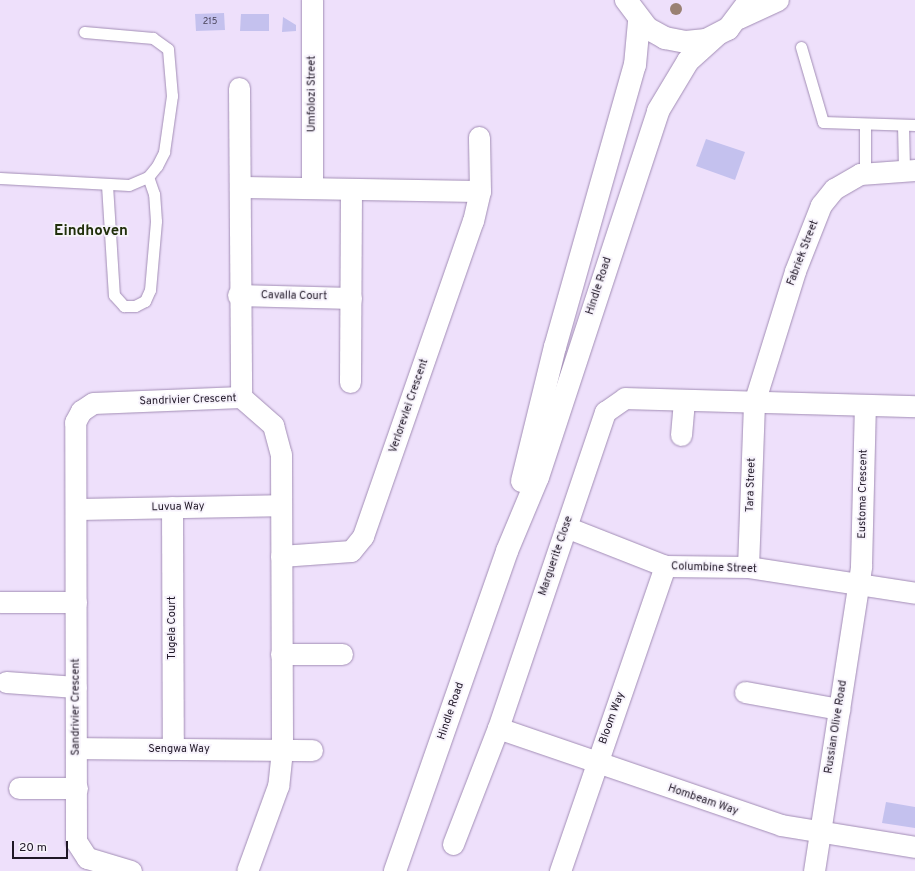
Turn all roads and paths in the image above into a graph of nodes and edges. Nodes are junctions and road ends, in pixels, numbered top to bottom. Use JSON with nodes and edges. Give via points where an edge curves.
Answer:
{"nodes":[{"id":1,"x":312,"y":0,"type":"edge"},
{"id":2,"x":750,"y":0,"type":"edge"},
{"id":3,"x":778,"y":0,"type":"edge"},
{"id":4,"x":627,"y":7,"type":"edge"},
{"id":5,"x":739,"y":18,"type":"junction"},
{"id":6,"x":84,"y":32,"type":"dead end"},
{"id":7,"x":716,"y":36,"type":"junction"},
{"id":8,"x":801,"y":47,"type":"dead end"},
{"id":9,"x":239,"y":88,"type":"dead end"},
{"id":10,"x":865,"y":124,"type":"junction"},
{"id":11,"x":915,"y":124,"type":"edge"},
{"id":12,"x":903,"y":125,"type":"junction"},
{"id":13,"x":479,"y":137,"type":"dead end"},
{"id":14,"x":909,"y":170,"type":"edge"},
{"id":15,"x":866,"y":172,"type":"junction"},
{"id":16,"x":148,"y":177,"type":"junction"},
{"id":17,"x":0,"y":178,"type":"edge"},
{"id":18,"x":107,"y":185,"type":"junction"},
{"id":19,"x":240,"y":187,"type":"junction"},
{"id":20,"x":312,"y":188,"type":"junction"},
{"id":21,"x":351,"y":189,"type":"junction"},
{"id":22,"x":480,"y":191,"type":"junction"},
{"id":23,"x":238,"y":295,"type":"junction"},
{"id":24,"x":350,"y":298,"type":"junction"},
{"id":25,"x":350,"y":382,"type":"dead end"},
{"id":26,"x":241,"y":397,"type":"junction"},
{"id":27,"x":684,"y":400,"type":"junction"},
{"id":28,"x":754,"y":403,"type":"junction"},
{"id":29,"x":865,"y":405,"type":"junction"},
{"id":30,"x":915,"y":406,"type":"edge"},
{"id":31,"x":681,"y":435,"type":"dead end"},
{"id":32,"x":280,"y":505,"type":"junction"},
{"id":33,"x":172,"y":507,"type":"junction"},
{"id":34,"x":76,"y":509,"type":"junction"},
{"id":35,"x":566,"y":527,"type":"junction"},
{"id":36,"x":507,"y":551,"type":"junction"},
{"id":37,"x":281,"y":556,"type":"junction"},
{"id":38,"x":665,"y":566,"type":"junction"},
{"id":39,"x":748,"y":567,"type":"junction"},
{"id":40,"x":859,"y":584,"type":"junction"},
{"id":41,"x":915,"y":593,"type":"edge"},
{"id":42,"x":1,"y":602,"type":"edge"},
{"id":43,"x":76,"y":602,"type":"junction"},
{"id":44,"x":281,"y":654,"type":"junction"},
{"id":45,"x":342,"y":654,"type":"dead end"},
{"id":46,"x":6,"y":682,"type":"dead end"},
{"id":47,"x":76,"y":687,"type":"junction"},
{"id":48,"x":745,"y":692,"type":"dead end"},
{"id":49,"x":839,"y":709,"type":"junction"},
{"id":50,"x":498,"y":728,"type":"junction"},
{"id":51,"x":76,"y":748,"type":"junction"},
{"id":52,"x":172,"y":749,"type":"junction"},
{"id":53,"x":282,"y":750,"type":"junction"},
{"id":54,"x":312,"y":750,"type":"dead end"},
{"id":55,"x":597,"y":761,"type":"junction"},
{"id":56,"x":20,"y":788,"type":"dead end"},
{"id":57,"x":77,"y":788,"type":"junction"},
{"id":58,"x":820,"y":831,"type":"junction"},
{"id":59,"x":453,"y":844,"type":"dead end"},
{"id":60,"x":915,"y":847,"type":"edge"},
{"id":61,"x":131,"y":871,"type":"edge"},
{"id":62,"x":247,"y":871,"type":"edge"},
{"id":63,"x":395,"y":871,"type":"edge"},
{"id":64,"x":560,"y":871,"type":"edge"},
{"id":65,"x":814,"y":871,"type":"edge"}],
"edges":[{"from":1,"to":20,"type":"street","name":"Umfolozi Street"},
{"from":2,"to":5,"type":"main road"},
{"from":3,"to":5,"type":"main road"},
{"from":4,"to":7,"type":"main road","via":[[656,34],[675,41],[696,42]]},
{"from":4,"to":36,"type":"main road","name":"Hindle Road","via":[[635,65],[556,347]]},
{"from":5,"to":7,"type":"main road","name":"Hindle Road"},
{"from":6,"to":16,"type":"lane","via":[[153,38],[168,49],[172,96],[167,135],[164,152]]},
{"from":7,"to":36,"type":"main road","name":"Hindle Road","via":[[688,61],[658,111],[538,478]]},
{"from":8,"to":10,"type":"lane","via":[[824,122]]},
{"from":9,"to":19,"type":"street"},
{"from":10,"to":12,"type":"lane"},
{"from":10,"to":15,"type":"lane"},
{"from":11,"to":12,"type":"lane"},
{"from":12,"to":14,"type":"lane"},
{"from":13,"to":22,"type":"street","name":"Verlorevlei Crescent"},
{"from":14,"to":15,"type":"street","name":"Fabriek Street"},
{"from":15,"to":28,"type":"street","name":"Fabriek Street","via":[[834,189],[822,206],[794,271]]},
{"from":16,"to":18,"type":"lane","via":[[129,185]]},
{"from":16,"to":18,"type":"lane","via":[[154,194],[156,221],[151,283],[145,301],[135,306],[119,304],[114,295]]},
{"from":17,"to":18,"type":"lane"},
{"from":19,"to":20,"type":"street"},
{"from":19,"to":23,"type":"street"},
{"from":20,"to":21,"type":"street"},
{"from":21,"to":22,"type":"street"},
{"from":21,"to":24,"type":"street"},
{"from":22,"to":37,"type":"street","name":"Verlorevlei Crescent","via":[[363,536],[351,551]]},
{"from":23,"to":24,"type":"street","name":"Cavalla Court"},
{"from":23,"to":26,"type":"street"},
{"from":24,"to":25,"type":"street"},
{"from":26,"to":32,"type":"street","name":"Sandrivier Crescent","via":[[251,403],[277,434],[282,454]]},
{"from":26,"to":34,"type":"street","name":"Sandrivier Crescent","via":[[86,406],[78,415],[74,433]]},
{"from":27,"to":28,"type":"street","name":"Marguerite Close"},
{"from":27,"to":31,"type":"street"},
{"from":27,"to":35,"type":"street","name":"Marguerite Close","via":[[625,398],[605,412]]},
{"from":28,"to":29,"type":"street"},
{"from":28,"to":39,"type":"street","name":"Tara Street"},
{"from":29,"to":30,"type":"street"},
{"from":29,"to":40,"type":"street","name":"Eustoma Crescent"},
{"from":32,"to":33,"type":"street","name":"Luvua Way"},
{"from":32,"to":37,"type":"street","name":"Sandrivier Crescent"},
{"from":33,"to":34,"type":"street","name":"Luvua Way"},
{"from":33,"to":52,"type":"street","name":"Tugela Court"},
{"from":34,"to":43,"type":"street","name":"Sandrivier Crescent"},
{"from":35,"to":38,"type":"street","name":"Columbine Street"},
{"from":35,"to":50,"type":"street","name":"Marguerite Close"},
{"from":36,"to":63,"type":"main road","name":"Hindle Road"},
{"from":37,"to":44,"type":"street","name":"Sandrivier Crescent"},
{"from":38,"to":39,"type":"street","name":"Columbine Street"},
{"from":38,"to":55,"type":"street","name":"Bloom Way"},
{"from":39,"to":40,"type":"street","name":"Columbine Street"},
{"from":40,"to":41,"type":"street","name":"Columbine Street"},
{"from":40,"to":49,"type":"street","name":"Russian Olive Road"},
{"from":42,"to":43,"type":"street"},
{"from":43,"to":47,"type":"street","name":"Sandrivier Crescent"},
{"from":44,"to":45,"type":"street"},
{"from":44,"to":53,"type":"street","name":"Sandrivier Crescent"},
{"from":46,"to":47,"type":"street"},
{"from":47,"to":51,"type":"street","name":"Sandrivier Crescent"},
{"from":48,"to":49,"type":"street"},
{"from":49,"to":58,"type":"street","name":"Russian Olive Road"},
{"from":50,"to":55,"type":"street","name":"Hombeam Way"},
{"from":50,"to":59,"type":"street","name":"Marguerite Close"},
{"from":51,"to":52,"type":"street","name":"Sengwa Way"},
{"from":51,"to":57,"type":"street","name":"Sandrivier Crescent"},
{"from":52,"to":53,"type":"street","name":"Sengwa Way"},
{"from":53,"to":54,"type":"street"},
{"from":53,"to":62,"type":"street","name":"Sandrivier Crescent","via":[[278,786]]},
{"from":55,"to":58,"type":"street","name":"Hombeam Way","via":[[755,817]]},
{"from":55,"to":64,"type":"street","name":"Bloom Way"},
{"from":56,"to":57,"type":"street"},
{"from":57,"to":61,"type":"street","name":"Sandrivier Crescent","via":[[78,847],[94,862]]},
{"from":58,"to":60,"type":"street","name":"Hombeam Way"},
{"from":58,"to":65,"type":"street","name":"Russian Olive Road"}]}
